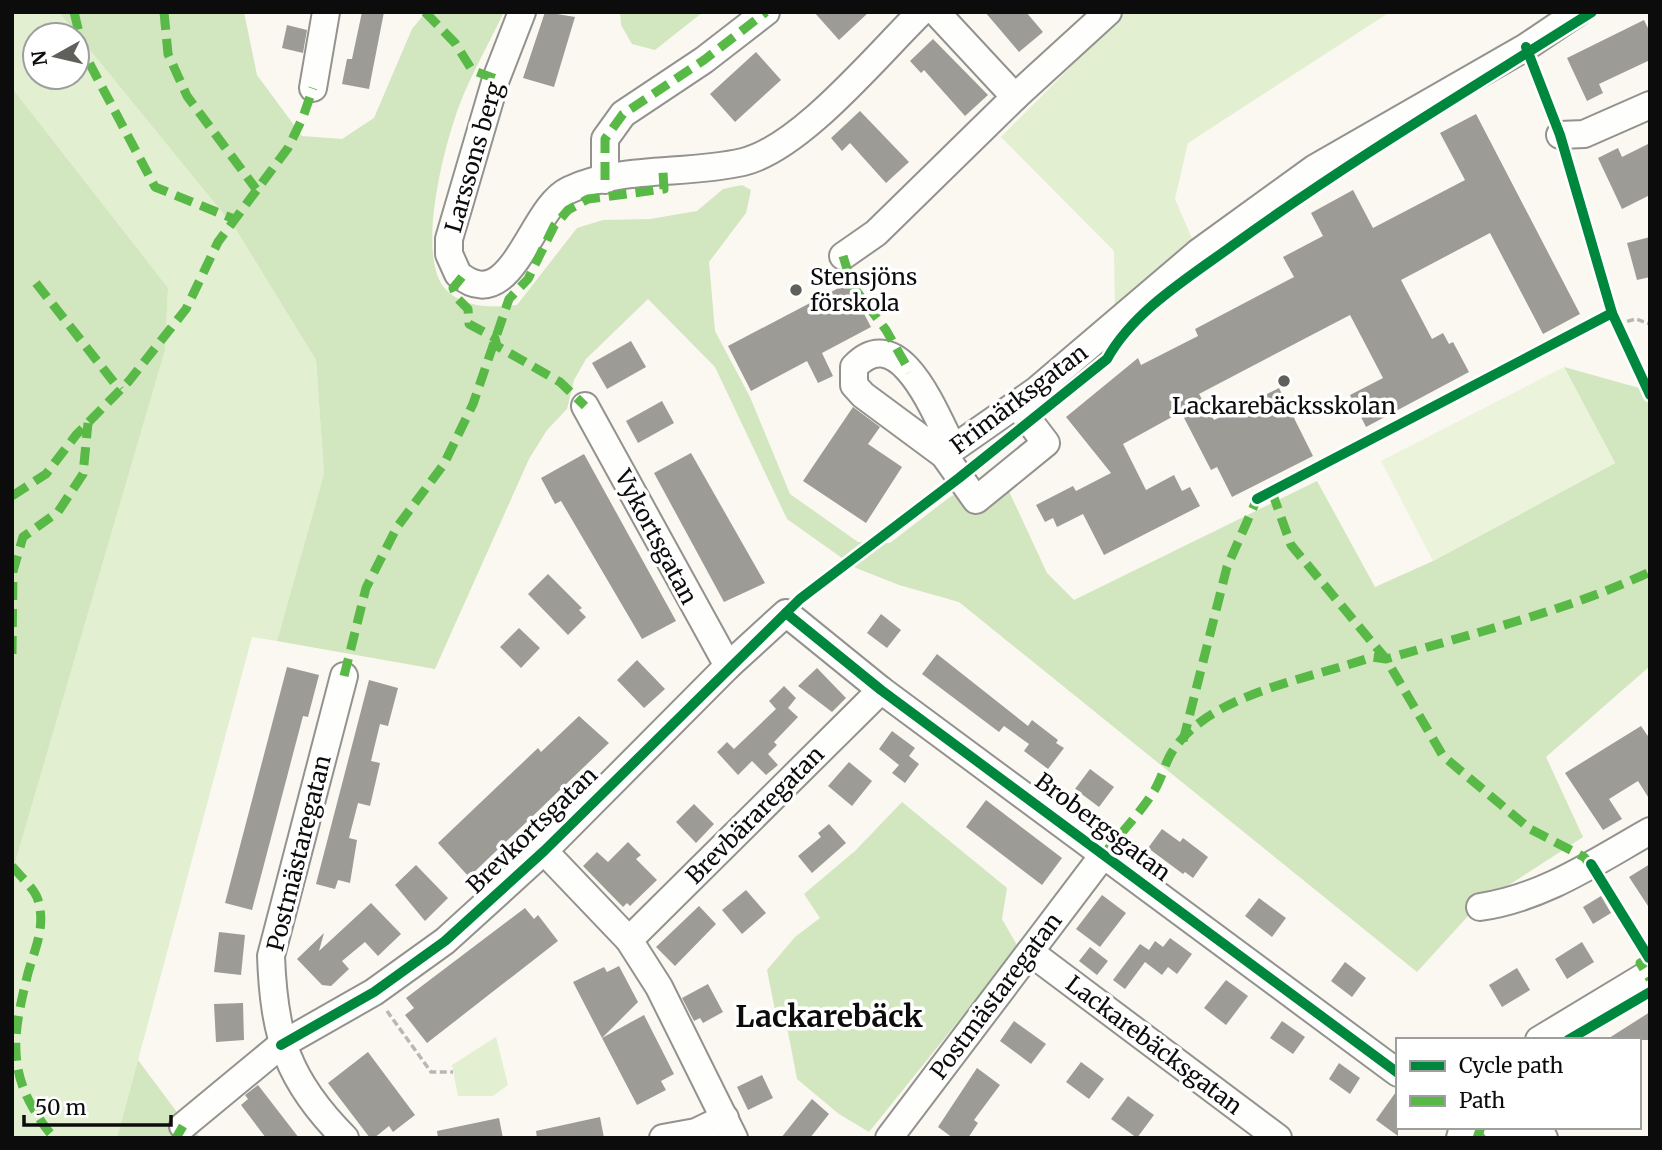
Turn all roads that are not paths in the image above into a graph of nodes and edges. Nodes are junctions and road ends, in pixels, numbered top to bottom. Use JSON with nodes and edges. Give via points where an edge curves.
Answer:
{"nodes":[{"id":1,"x":326,"y":12,"type":"edge"},
{"id":2,"x":522,"y":12,"type":"edge"},
{"id":3,"x":766,"y":12,"type":"edge"},
{"id":4,"x":921,"y":12,"type":"edge"},
{"id":5,"x":936,"y":12,"type":"edge"},
{"id":6,"x":1108,"y":12,"type":"edge"},
{"id":7,"x":1578,"y":12,"type":"edge"},
{"id":8,"x":313,"y":88,"type":"dead end"},
{"id":9,"x":1015,"y":97,"type":"junction"},
{"id":10,"x":1650,"y":106,"type":"edge"},
{"id":11,"x":1560,"y":135,"type":"dead end"},
{"id":12,"x":605,"y":180,"type":"junction"},
{"id":13,"x":843,"y":256,"type":"dead end"},
{"id":14,"x":1017,"y":405,"type":"junction"},
{"id":15,"x":585,"y":406,"type":"dead end"},
{"id":16,"x":786,"y":613,"type":"joint"},
{"id":17,"x":728,"y":666,"type":"junction"},
{"id":18,"x":344,"y":676,"type":"dead end"},
{"id":19,"x":881,"y":690,"type":"junction"},
{"id":20,"x":1650,"y":831,"type":"edge"},
{"id":21,"x":544,"y":851,"type":"junction"},
{"id":22,"x":1104,"y":854,"type":"junction"},
{"id":23,"x":1480,"y":907,"type":"dead end"},
{"id":24,"x":629,"y":940,"type":"junction"},
{"id":25,"x":1030,"y":952,"type":"junction"},
{"id":26,"x":1650,"y":973,"type":"edge"},
{"id":27,"x":1542,"y":1038,"type":"edge"},
{"id":28,"x":281,"y":1045,"type":"junction"},
{"id":29,"x":1396,"y":1072,"type":"edge"},
{"id":30,"x":183,"y":1126,"type":"dead end"},
{"id":31,"x":729,"y":1128,"type":"edge"},
{"id":32,"x":1504,"y":1129,"type":"edge"},
{"id":33,"x":896,"y":1135,"type":"edge"},
{"id":34,"x":345,"y":1138,"type":"edge"},
{"id":35,"x":663,"y":1138,"type":"edge"},
{"id":36,"x":1278,"y":1138,"type":"edge"},
{"id":37,"x":1544,"y":1138,"type":"edge"}],
"edges":[{"from":1,"to":8,"type":"street"},
{"from":2,"to":12,"type":"street","name":"Larssons berg","via":[[496,79],[449,239],[449,254],[458,274],[485,284],[506,276],[553,200]]},
{"from":3,"to":12,"type":"street","via":[[623,114],[605,139]]},
{"from":4,"to":12,"type":"street","name":"Larssons berg","via":[[797,134],[763,156]]},
{"from":5,"to":9,"type":"street"},
{"from":6,"to":9,"type":"street"},
{"from":7,"to":14,"type":"street","name":"Frimärksgatan","via":[[1526,47],[1315,168],[1249,214]]},
{"from":9,"to":13,"type":"street","via":[[876,233]]},
{"from":10,"to":11,"type":"street","via":[[1584,134]]},
{"from":14,"to":14,"type":"street","name":"Frimärksgatan","via":[[1046,443],[976,500],[949,451]]},
{"from":15,"to":17,"type":"street","name":"Vykortsgatan"},
{"from":16,"to":17,"type":"street","name":"Brevkortsgatan"},
{"from":16,"to":19,"type":"street","name":"Brobergsgatan"},
{"from":17,"to":21,"type":"street","name":"Brevkortsgatan"},
{"from":18,"to":28,"type":"street","name":"Postmästaregatan","via":[[271,956]]},
{"from":19,"to":22,"type":"street","name":"Brobergsgatan"},
{"from":19,"to":24,"type":"street","name":"Brevbäraregatan"},
{"from":20,"to":23,"type":"street","via":[[1547,888],[1515,902]]},
{"from":21,"to":24,"type":"street"},
{"from":21,"to":28,"type":"street","name":"Brevkortsgatan","via":[[445,941],[374,992]]},
{"from":22,"to":25,"type":"street","name":"Postmästaregatan"},
{"from":22,"to":29,"type":"street","name":"Brobergsgatan"},
{"from":24,"to":31,"type":"street","via":[[659,987]]},
{"from":25,"to":33,"type":"street","name":"Postmästaregatan"},
{"from":25,"to":36,"type":"street","name":"Lackarebäcksgatan"},
{"from":26,"to":27,"type":"street"},
{"from":28,"to":30,"type":"street","name":"Brevkortsgatan"},
{"from":28,"to":34,"type":"street","name":"Postmästaregatan","via":[[305,1090]]},
{"from":31,"to":35,"type":"street"},
{"from":32,"to":37,"type":"street"}]}
